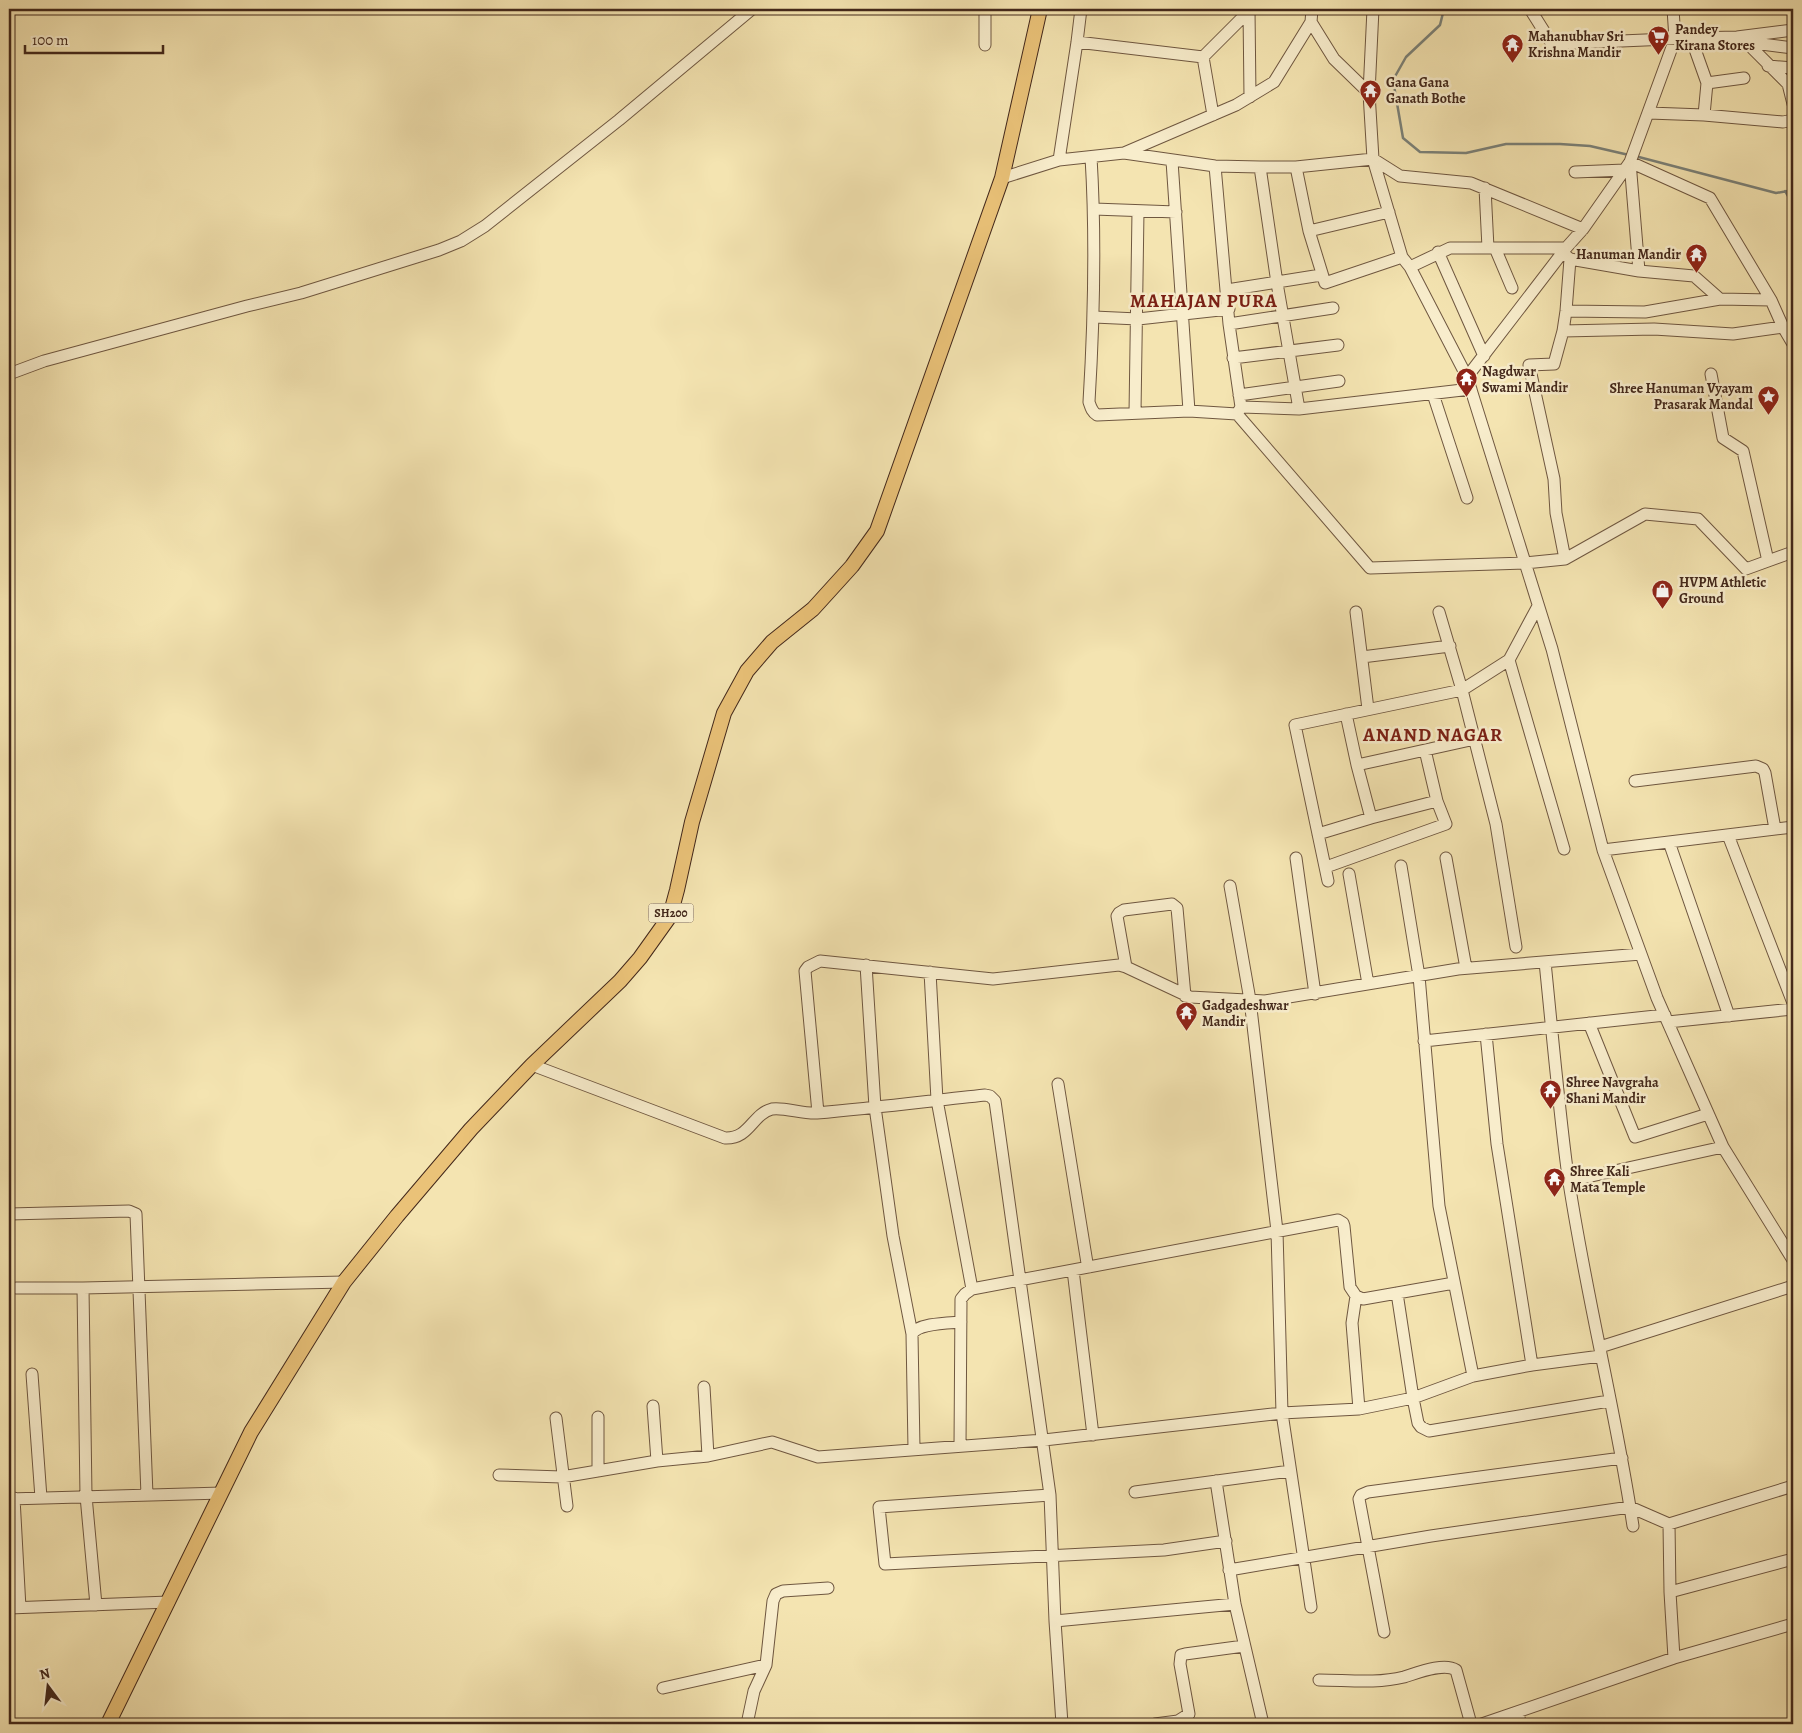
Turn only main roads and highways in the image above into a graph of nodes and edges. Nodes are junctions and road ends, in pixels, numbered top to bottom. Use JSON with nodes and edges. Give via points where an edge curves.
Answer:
{"nodes":[{"id":1,"x":1040,"y":9,"type":"edge"},
{"id":2,"x":108,"y":1724,"type":"edge"}],
"edges":[{"from":1,"to":2,"type":"main road","number":"SH200","via":[[1002,178],[877,531],[852,566],[812,609],[772,642],[747,671],[724,713],[692,822],[670,916],[620,981],[471,1128],[344,1282],[251,1432]]}]}
